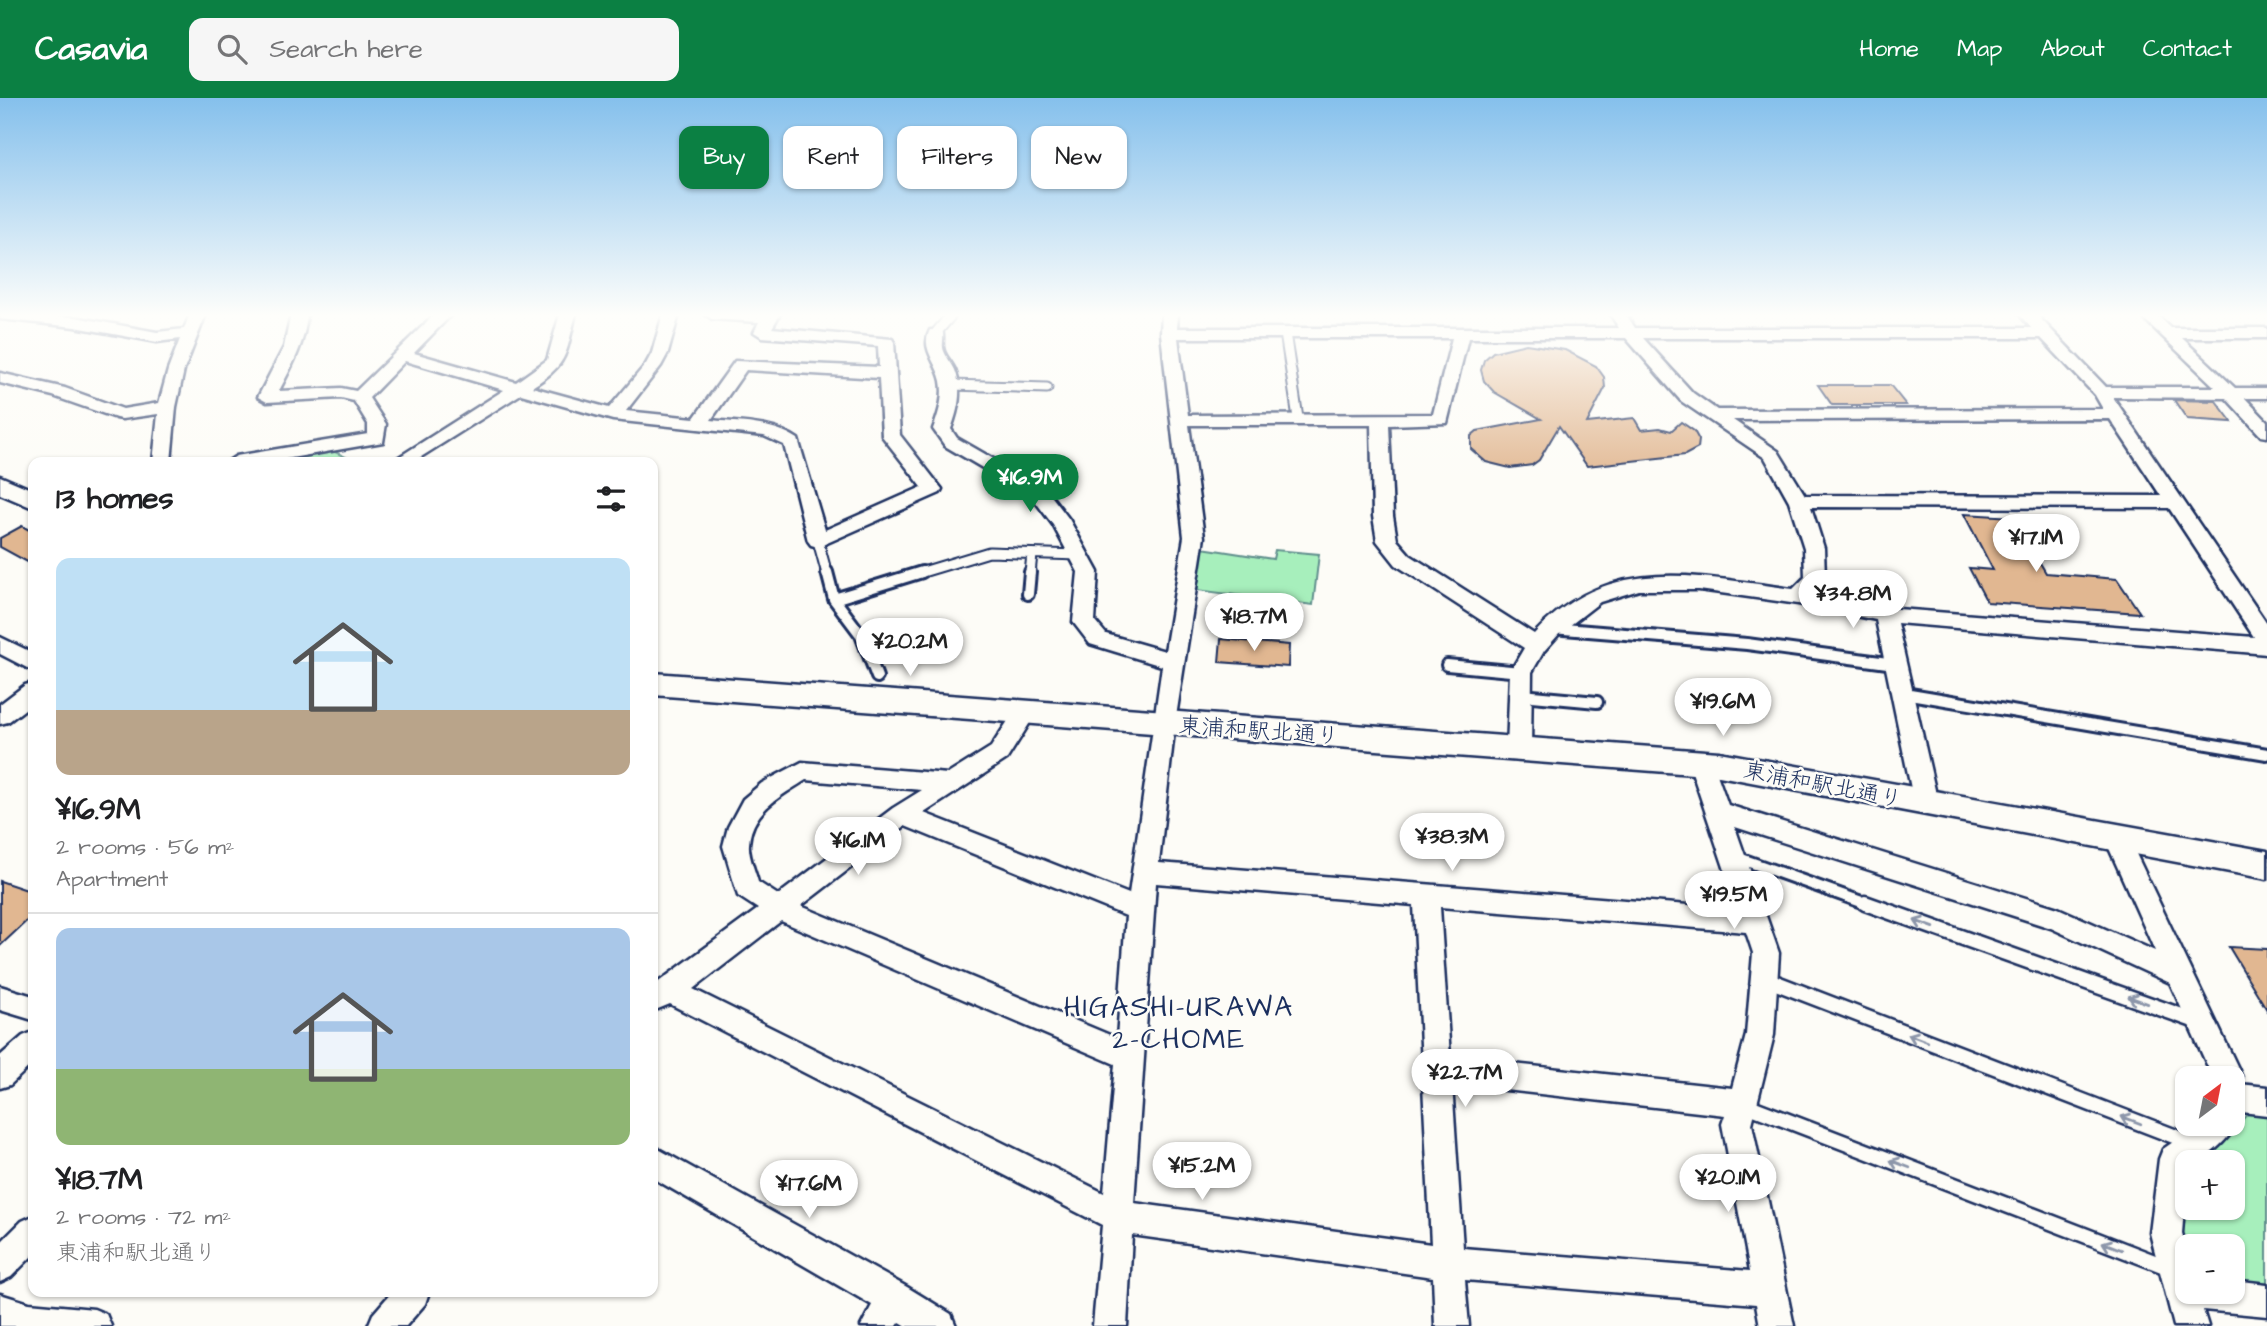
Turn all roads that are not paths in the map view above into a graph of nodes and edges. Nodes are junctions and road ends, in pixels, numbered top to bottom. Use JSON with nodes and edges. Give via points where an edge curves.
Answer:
{"nodes":[{"id":1,"x":176,"y":371,"type":"edge"},
{"id":2,"x":281,"y":371,"type":"edge"},
{"id":3,"x":385,"y":371,"type":"edge"},
{"id":4,"x":457,"y":371,"type":"edge"},
{"id":5,"x":545,"y":371,"type":"edge"},
{"id":6,"x":649,"y":371,"type":"edge"},
{"id":7,"x":737,"y":371,"type":"edge"},
{"id":8,"x":856,"y":371,"type":"edge"},
{"id":9,"x":947,"y":371,"type":"edge"},
{"id":10,"x":1175,"y":371,"type":"edge"},
{"id":11,"x":1290,"y":371,"type":"edge"},
{"id":12,"x":1452,"y":371,"type":"edge"},
{"id":13,"x":1664,"y":371,"type":"edge"},
{"id":14,"x":2081,"y":371,"type":"edge"},
{"id":15,"x":2208,"y":371,"type":"edge"},
{"id":16,"x":887,"y":373,"type":"joint"},
{"id":17,"x":0,"y":378,"type":"edge"},
{"id":18,"x":951,"y":385,"type":"junction"},
{"id":19,"x":1047,"y":388,"type":"dead end"},
{"id":20,"x":517,"y":389,"type":"junction"},
{"id":21,"x":2101,"y":393,"type":"junction"},
{"id":22,"x":2231,"y":393,"type":"junction"},
{"id":23,"x":2267,"y":393,"type":"edge"},
{"id":24,"x":360,"y":397,"type":"junction"},
{"id":25,"x":167,"y":407,"type":"junction"},
{"id":26,"x":2117,"y":414,"type":"junction"},
{"id":27,"x":613,"y":415,"type":"junction"},
{"id":28,"x":1713,"y":415,"type":"junction"},
{"id":29,"x":1298,"y":418,"type":"junction"},
{"id":30,"x":1380,"y":418,"type":"junction"},
{"id":31,"x":1180,"y":420,"type":"junction"},
{"id":32,"x":699,"y":425,"type":"junction"},
{"id":33,"x":2267,"y":432,"type":"edge"},
{"id":34,"x":162,"y":457,"type":"edge"},
{"id":35,"x":265,"y":457,"type":"edge"},
{"id":36,"x":408,"y":457,"type":"edge"},
{"id":37,"x":0,"y":484,"type":"edge"},
{"id":38,"x":28,"y":498,"type":"edge"},
{"id":39,"x":1799,"y":501,"type":"junction"},
{"id":40,"x":2175,"y":502,"type":"junction"},
{"id":41,"x":818,"y":541,"type":"junction"},
{"id":42,"x":1032,"y":554,"type":"junction"},
{"id":43,"x":1079,"y":555,"type":"junction"},
{"id":44,"x":1028,"y":594,"type":"dead end"},
{"id":45,"x":1798,"y":597,"type":"junction"},
{"id":46,"x":834,"y":599,"type":"junction"},
{"id":47,"x":1885,"y":615,"type":"junction"},
{"id":48,"x":1552,"y":628,"type":"junction"},
{"id":49,"x":2267,"y":640,"type":"edge"},
{"id":50,"x":0,"y":644,"type":"edge"},
{"id":51,"x":1536,"y":646,"type":"junction"},
{"id":52,"x":2267,"y":646,"type":"edge"},
{"id":53,"x":28,"y":660,"type":"edge"},
{"id":54,"x":1174,"y":662,"type":"junction"},
{"id":55,"x":1895,"y":664,"type":"junction"},
{"id":56,"x":1447,"y":665,"type":"dead end"},
{"id":57,"x":1521,"y":672,"type":"junction"},
{"id":58,"x":877,"y":677,"type":"dead end"},
{"id":59,"x":658,"y":684,"type":"edge"},
{"id":60,"x":1904,"y":693,"type":"junction"},
{"id":61,"x":28,"y":695,"type":"edge"},
{"id":62,"x":1522,"y":695,"type":"junction"},
{"id":63,"x":1597,"y":702,"type":"dead end"},
{"id":64,"x":1025,"y":713,"type":"junction"},
{"id":65,"x":0,"y":716,"type":"edge"},
{"id":66,"x":1164,"y":723,"type":"junction"},
{"id":67,"x":1519,"y":750,"type":"junction"},
{"id":68,"x":2267,"y":754,"type":"edge"},
{"id":69,"x":1700,"y":763,"type":"junction"},
{"id":70,"x":949,"y":783,"type":"junction"},
{"id":71,"x":1926,"y":803,"type":"junction"},
{"id":72,"x":1718,"y":812,"type":"junction"},
{"id":73,"x":902,"y":815,"type":"junction"},
{"id":74,"x":2116,"y":837,"type":"junction"},
{"id":75,"x":1733,"y":856,"type":"junction"},
{"id":76,"x":2267,"y":864,"type":"edge"},
{"id":77,"x":1144,"y":872,"type":"junction"},
{"id":78,"x":1426,"y":894,"type":"junction"},
{"id":79,"x":777,"y":908,"type":"junction"},
{"id":80,"x":1140,"y":910,"type":"junction"},
{"id":81,"x":1756,"y":922,"type":"junction"},
{"id":82,"x":2181,"y":975,"type":"junction"},
{"id":83,"x":1764,"y":979,"type":"junction"},
{"id":84,"x":662,"y":995,"type":"edge"},
{"id":85,"x":0,"y":998,"type":"edge"},
{"id":86,"x":28,"y":1006,"type":"edge"},
{"id":87,"x":2202,"y":1023,"type":"junction"},
{"id":88,"x":28,"y":1050,"type":"edge"},
{"id":89,"x":1128,"y":1056,"type":"junction"},
{"id":90,"x":2222,"y":1066,"type":"edge"},
{"id":91,"x":1437,"y":1069,"type":"junction"},
{"id":92,"x":0,"y":1075,"type":"edge"},
{"id":93,"x":2245,"y":1098,"type":"edge"},
{"id":94,"x":2267,"y":1101,"type":"edge"},
{"id":95,"x":1743,"y":1103,"type":"junction"},
{"id":96,"x":2206,"y":1136,"type":"edge"},
{"id":97,"x":2194,"y":1144,"type":"junction"},
{"id":98,"x":658,"y":1164,"type":"edge"},
{"id":99,"x":1119,"y":1217,"type":"junction"},
{"id":100,"x":28,"y":1237,"type":"edge"},
{"id":101,"x":1449,"y":1264,"type":"junction"},
{"id":102,"x":0,"y":1266,"type":"edge"},
{"id":103,"x":2175,"y":1266,"type":"edge"},
{"id":104,"x":2175,"y":1279,"type":"edge"},
{"id":105,"x":1770,"y":1289,"type":"junction"},
{"id":106,"x":2245,"y":1295,"type":"edge"},
{"id":107,"x":409,"y":1297,"type":"edge"},
{"id":108,"x":2267,"y":1300,"type":"edge"},
{"id":109,"x":2185,"y":1304,"type":"edge"},
{"id":110,"x":0,"y":1310,"type":"edge"},
{"id":111,"x":887,"y":1313,"type":"edge"},
{"id":112,"x":94,"y":1326,"type":"edge"},
{"id":113,"x":385,"y":1326,"type":"edge"},
{"id":114,"x":939,"y":1326,"type":"edge"},
{"id":115,"x":1110,"y":1326,"type":"edge"},
{"id":116,"x":1452,"y":1326,"type":"edge"},
{"id":117,"x":1777,"y":1326,"type":"edge"},
{"id":118,"x":2191,"y":1326,"type":"edge"}],
"edges":[{"from":1,"to":25,"type":"street"},
{"from":2,"to":24,"type":"street","via":[[267,397],[341,393]]},
{"from":3,"to":24,"type":"street"},
{"from":4,"to":20,"type":"street"},
{"from":5,"to":20,"type":"street"},
{"from":6,"to":27,"type":"street"},
{"from":7,"to":32,"type":"street"},
{"from":8,"to":16,"type":"street"},
{"from":9,"to":18,"type":"street"},
{"from":10,"to":31,"type":"street"},
{"from":11,"to":29,"type":"lane"},
{"from":12,"to":30,"type":"street","via":[[1441,419]]},
{"from":13,"to":28,"type":"street","via":[[1687,397]]},
{"from":14,"to":21,"type":"street"},
{"from":15,"to":22,"type":"street"},
{"from":16,"to":41,"type":"street","via":[[891,436],[933,489]]},
{"from":17,"to":25,"type":"street","via":[[122,414]]},
{"from":18,"to":19,"type":"lane"},
{"from":18,"to":43,"type":"street","via":[[951,407],[942,429],[951,442],[1039,493]]},
{"from":20,"to":27,"type":"street"},
{"from":20,"to":36,"type":"street"},
{"from":21,"to":22,"type":"street"},
{"from":21,"to":26,"type":"street"},
{"from":22,"to":23,"type":"street"},
{"from":22,"to":33,"type":"street"},
{"from":24,"to":35,"type":"street","via":[[377,424],[377,438]]},
{"from":25,"to":34,"type":"street"},
{"from":26,"to":28,"type":"street"},
{"from":26,"to":40,"type":"street"},
{"from":27,"to":32,"type":"street"},
{"from":28,"to":39,"type":"street","via":[[1772,455]]},
{"from":29,"to":30,"type":"street"},
{"from":29,"to":31,"type":"street"},
{"from":30,"to":51,"type":"street","via":[[1387,541],[1403,560]]},
{"from":31,"to":54,"type":"street","via":[[1194,537]]},
{"from":32,"to":41,"type":"street","via":[[766,431],[792,443]]},
{"from":37,"to":38,"type":"street"},
{"from":39,"to":40,"type":"street"},
{"from":39,"to":45,"type":"street","via":[[1814,548],[1815,578]]},
{"from":40,"to":49,"type":"street"},
{"from":41,"to":46,"type":"lane"},
{"from":42,"to":43,"type":"lane"},
{"from":42,"to":44,"type":"lane"},
{"from":42,"to":46,"type":"lane","via":[[989,552]]},
{"from":43,"to":54,"type":"street","via":[[1088,572],[1084,622],[1098,639]]},
{"from":45,"to":47,"type":"street"},
{"from":45,"to":48,"type":"street","via":[[1699,583],[1638,583],[1593,597]]},
{"from":46,"to":58,"type":"lane","via":[[861,635]]},
{"from":47,"to":52,"type":"street"},
{"from":47,"to":55,"type":"street"},
{"from":48,"to":51,"type":"street"},
{"from":48,"to":55,"type":"lane","via":[[1747,644]]},
{"from":50,"to":53,"type":"street"},
{"from":51,"to":57,"type":"street"},
{"from":54,"to":66,"type":"street"},
{"from":55,"to":60,"type":"street"},
{"from":56,"to":57,"type":"lane"},
{"from":57,"to":62,"type":"street"},
{"from":59,"to":64,"type":"street","name":"東浦和駅北通り"},
{"from":60,"to":68,"type":"lane"},
{"from":60,"to":71,"type":"street"},
{"from":61,"to":65,"type":"street"},
{"from":62,"to":63,"type":"lane"},
{"from":62,"to":67,"type":"street"},
{"from":64,"to":66,"type":"street","name":"東浦和駅北通り"},
{"from":64,"to":70,"type":"street","via":[[999,752]]},
{"from":66,"to":67,"type":"street","name":"東浦和駅北通り"},
{"from":66,"to":77,"type":"street"},
{"from":67,"to":69,"type":"street","name":"東浦和駅北通り"},
{"from":69,"to":71,"type":"street","name":"東浦和駅北通り"},
{"from":69,"to":72,"type":"street"},
{"from":70,"to":73,"type":"street"},
{"from":70,"to":79,"type":"street","via":[[802,771],[771,790],[752,806],[736,846],[747,888]]},
{"from":71,"to":74,"type":"street","name":"東浦和駅北通り"},
{"from":72,"to":75,"type":"street"},
{"from":72,"to":82,"type":"street","via":[[2058,919]]},
{"from":73,"to":79,"type":"street"},
{"from":73,"to":80,"type":"street"},
{"from":74,"to":76,"type":"street","name":"東浦和駅北通り"},
{"from":74,"to":82,"type":"street"},
{"from":75,"to":81,"type":"street"},
{"from":87,"to":75,"type":"lane","one_way":true},
{"from":77,"to":78,"type":"street"},
{"from":77,"to":80,"type":"street"},
{"from":78,"to":81,"type":"street"},
{"from":78,"to":91,"type":"street"},
{"from":79,"to":84,"type":"street"},
{"from":79,"to":89,"type":"street"},
{"from":80,"to":89,"type":"street"},
{"from":81,"to":83,"type":"street","via":[[1766,953]]},
{"from":82,"to":87,"type":"street"},
{"from":83,"to":95,"type":"street","via":[[1760,1035]]},
{"from":97,"to":83,"type":"lane","one_way":true},
{"from":84,"to":99,"type":"street"},
{"from":85,"to":86,"type":"street"},
{"from":87,"to":90,"type":"street"},
{"from":88,"to":92,"type":"street"},
{"from":89,"to":99,"type":"street"},
{"from":91,"to":95,"type":"street"},
{"from":91,"to":101,"type":"street"},
{"from":93,"to":94,"type":"street"},
{"from":104,"to":95,"type":"lane","one_way":true},
{"from":95,"to":105,"type":"street","via":[[1737,1124]]},
{"from":96,"to":97,"type":"street"},
{"from":97,"to":103,"type":"street","via":[[2174,1158],[2166,1233]]},
{"from":98,"to":111,"type":"street"},
{"from":99,"to":101,"type":"street"},
{"from":99,"to":115,"type":"street"},
{"from":100,"to":102,"type":"street"},
{"from":101,"to":105,"type":"street"},
{"from":101,"to":116,"type":"street"},
{"from":105,"to":117,"type":"street"},
{"from":106,"to":108,"type":"street"},
{"from":107,"to":113,"type":"street"},
{"from":109,"to":118,"type":"street"},
{"from":110,"to":112,"type":"street","via":[[29,1320]]},
{"from":111,"to":114,"type":"street"}]}
